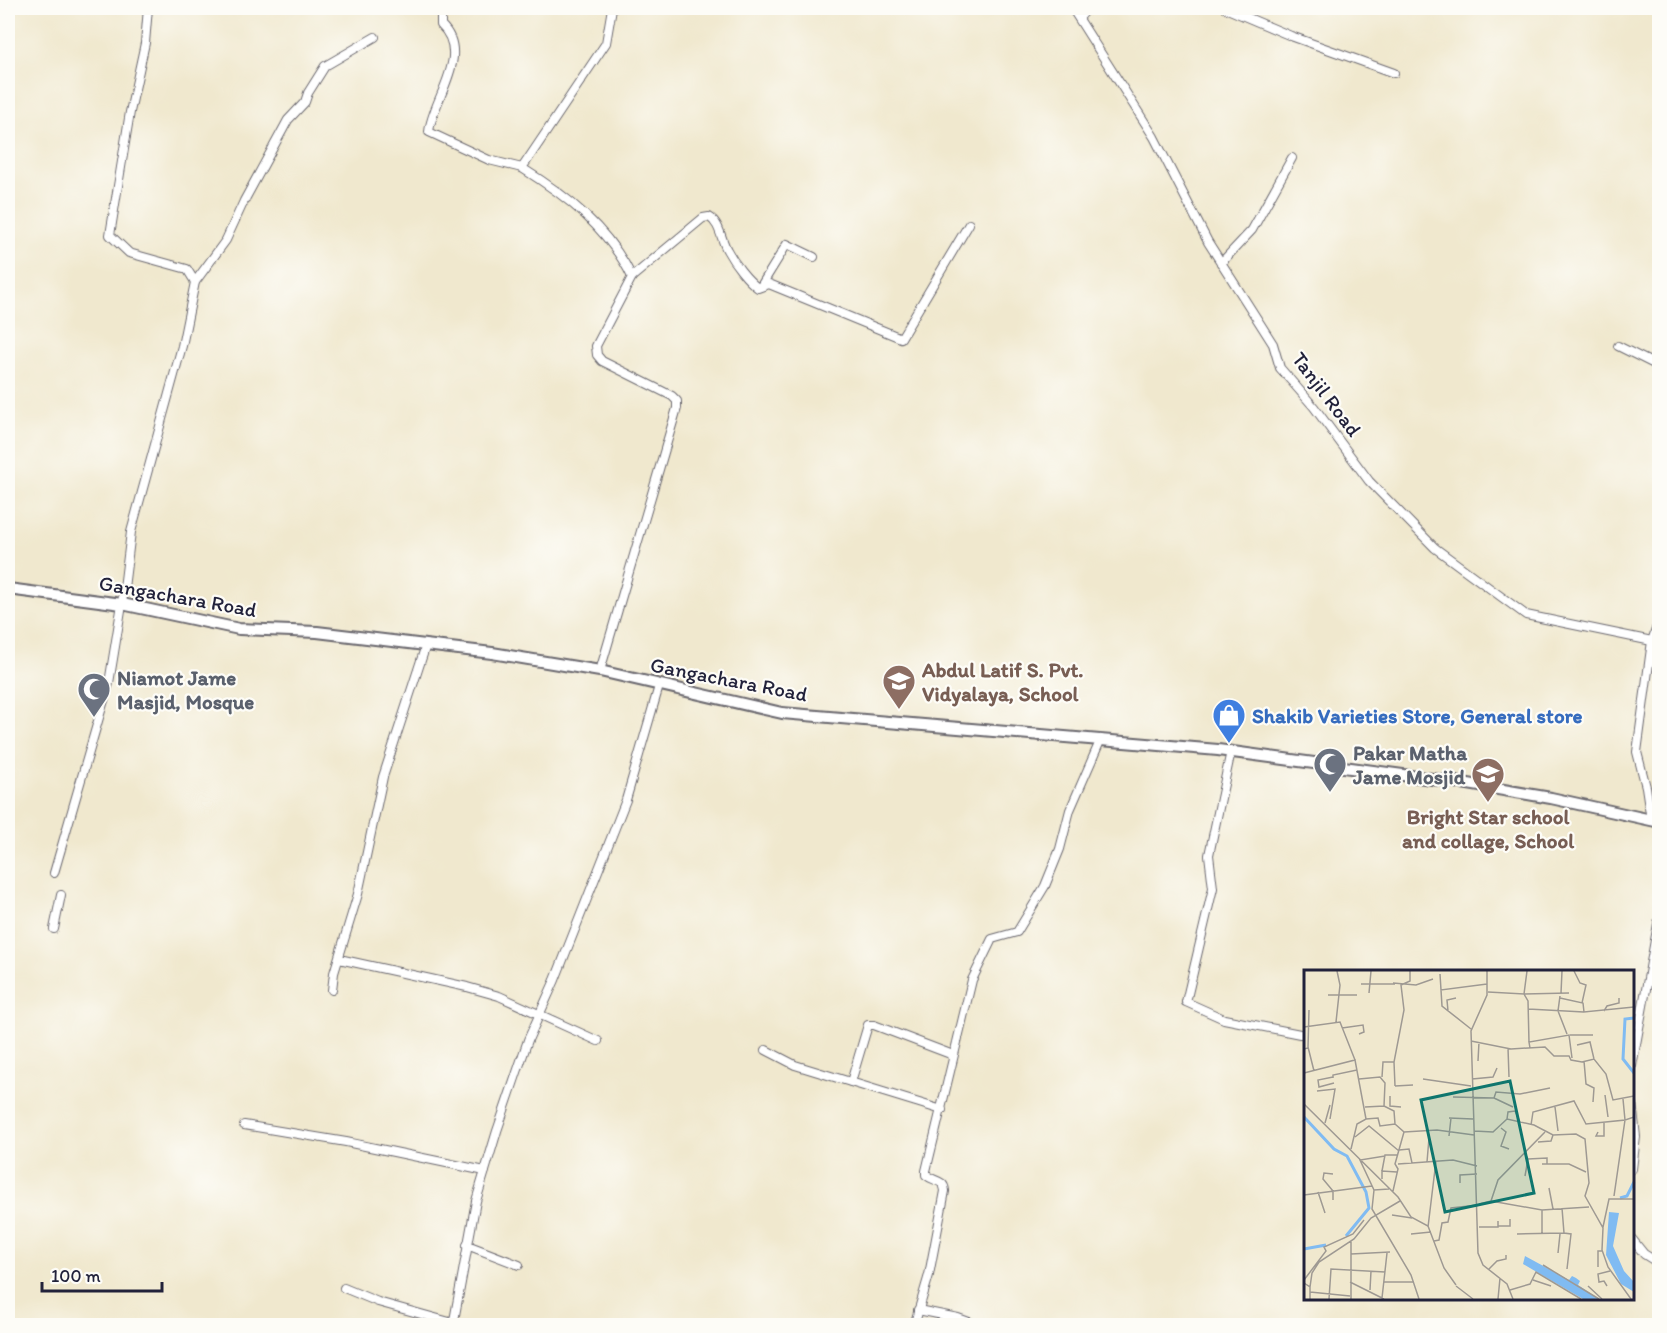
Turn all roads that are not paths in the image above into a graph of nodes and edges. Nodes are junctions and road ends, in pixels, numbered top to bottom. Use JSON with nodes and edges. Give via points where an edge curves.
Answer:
{"nodes":[{"id":1,"x":148,"y":8,"type":"edge"},
{"id":2,"x":448,"y":8,"type":"edge"},
{"id":3,"x":612,"y":8,"type":"edge"},
{"id":4,"x":1072,"y":8,"type":"edge"},
{"id":5,"x":1088,"y":8,"type":"edge"},
{"id":6,"x":1225,"y":8,"type":"edge"},
{"id":7,"x":1079,"y":18,"type":"junction"},
{"id":8,"x":375,"y":37,"type":"dead end"},
{"id":9,"x":1395,"y":73,"type":"dead end"},
{"id":10,"x":1292,"y":159,"type":"dead end"},
{"id":11,"x":522,"y":168,"type":"junction"},
{"id":12,"x":969,"y":224,"type":"dead end"},
{"id":13,"x":814,"y":257,"type":"dead end"},
{"id":14,"x":1221,"y":263,"type":"junction"},
{"id":15,"x":632,"y":277,"type":"junction"},
{"id":16,"x":195,"y":282,"type":"junction"},
{"id":17,"x":760,"y":288,"type":"junction"},
{"id":18,"x":1618,"y":345,"type":"dead end"},
{"id":19,"x":1659,"y":367,"type":"edge"},
{"id":20,"x":8,"y":589,"type":"edge"},
{"id":21,"x":122,"y":604,"type":"junction"},
{"id":22,"x":1659,"y":618,"type":"edge"},
{"id":23,"x":1652,"y":641,"type":"junction"},
{"id":24,"x":426,"y":645,"type":"junction"},
{"id":25,"x":600,"y":670,"type":"junction"},
{"id":26,"x":659,"y":686,"type":"junction"},
{"id":27,"x":1101,"y":739,"type":"junction"},
{"id":28,"x":1231,"y":752,"type":"junction"},
{"id":29,"x":1655,"y":821,"type":"edge"},
{"id":30,"x":54,"y":873,"type":"dead end"},
{"id":31,"x":61,"y":895,"type":"dead end"},
{"id":32,"x":1659,"y":913,"type":"edge"},
{"id":33,"x":54,"y":929,"type":"dead end"},
{"id":34,"x":339,"y":959,"type":"junction"},
{"id":35,"x":332,"y":990,"type":"dead end"},
{"id":36,"x":539,"y":1014,"type":"junction"},
{"id":37,"x":1300,"y":1034,"type":"dead end"},
{"id":38,"x":598,"y":1041,"type":"dead end"},
{"id":39,"x":766,"y":1050,"type":"dead end"},
{"id":40,"x":953,"y":1055,"type":"junction"},
{"id":41,"x":1634,"y":1055,"type":"edge"},
{"id":42,"x":851,"y":1082,"type":"junction"},
{"id":43,"x":942,"y":1110,"type":"junction"},
{"id":44,"x":1634,"y":1120,"type":"edge"},
{"id":45,"x":244,"y":1125,"type":"dead end"},
{"id":46,"x":1634,"y":1153,"type":"edge"},
{"id":47,"x":485,"y":1171,"type":"junction"},
{"id":48,"x":1634,"y":1242,"type":"edge"},
{"id":49,"x":467,"y":1245,"type":"junction"},
{"id":50,"x":1659,"y":1264,"type":"edge"},
{"id":51,"x":519,"y":1265,"type":"dead end"},
{"id":52,"x":344,"y":1288,"type":"dead end"},
{"id":53,"x":918,"y":1310,"type":"junction"},
{"id":54,"x":453,"y":1324,"type":"edge"},
{"id":55,"x":914,"y":1326,"type":"edge"},
{"id":56,"x":980,"y":1326,"type":"edge"}],
"edges":[{"from":1,"to":16,"type":"street","via":[[110,235],[129,253],[187,269]]},
{"from":2,"to":11,"type":"street","via":[[441,25],[451,38],[453,51],[447,83],[429,132],[489,160]]},
{"from":3,"to":11,"type":"street","via":[[606,43]]},
{"from":4,"to":7,"type":"street","name":"Tanjil Road"},
{"from":5,"to":7,"type":"street"},
{"from":6,"to":9,"type":"street"},
{"from":7,"to":14,"type":"street","name":"Tanjil Road","via":[[1154,137]]},
{"from":8,"to":16,"type":"street","via":[[325,66],[305,102],[288,120],[226,240]]},
{"from":10,"to":14,"type":"street","via":[[1252,230]]},
{"from":11,"to":15,"type":"street","via":[[569,199],[598,226]]},
{"from":12,"to":17,"type":"street","via":[[901,338],[769,284]]},
{"from":13,"to":17,"type":"street","via":[[787,244]]},
{"from":14,"to":23,"type":"street","name":"Tanjil Road","via":[[1273,344],[1280,368],[1369,481],[1435,548],[1526,615]]},
{"from":15,"to":17,"type":"street","via":[[709,217],[716,223],[727,251]]},
{"from":15,"to":25,"type":"street","via":[[596,346],[597,355],[672,396],[677,408]]},
{"from":16,"to":21,"type":"street","via":[[182,346],[130,532]]},
{"from":18,"to":19,"type":"street"},
{"from":20,"to":21,"type":"main road","name":"Gangachara Road"},
{"from":21,"to":24,"type":"main road","name":"Gangachara Road","via":[[239,629],[317,632]]},
{"from":21,"to":30,"type":"street","via":[[109,682]]},
{"from":22,"to":23,"type":"street"},
{"from":23,"to":29,"type":"street","via":[[1637,752]]},
{"from":24,"to":25,"type":"main road","name":"Gangachara Road"},
{"from":24,"to":34,"type":"street","via":[[383,777],[358,894]]},
{"from":25,"to":26,"type":"main road","name":"Gangachara Road"},
{"from":26,"to":27,"type":"main road","name":"Gangachara Road","via":[[782,713]]},
{"from":26,"to":36,"type":"street","via":[[626,800]]},
{"from":27,"to":28,"type":"main road","name":"Gangachara Road"},
{"from":27,"to":40,"type":"street","via":[[1070,810],[1046,886],[1017,932],[992,939],[972,980]]},
{"from":28,"to":29,"type":"main road","name":"Gangachara Road","via":[[1462,783]]},
{"from":28,"to":37,"type":"street","via":[[1209,855],[1213,888],[1186,1002],[1224,1019]]},
{"from":31,"to":33,"type":"street"},
{"from":32,"to":41,"type":"street"},
{"from":34,"to":35,"type":"street"},
{"from":34,"to":36,"type":"street","via":[[500,996]]},
{"from":36,"to":38,"type":"street"},
{"from":36,"to":47,"type":"street"},
{"from":39,"to":42,"type":"street","via":[[795,1065]]},
{"from":40,"to":42,"type":"street","via":[[868,1025]]},
{"from":40,"to":43,"type":"street"},
{"from":42,"to":43,"type":"street"},
{"from":43,"to":53,"type":"street","via":[[926,1175],[941,1182],[945,1191]]},
{"from":44,"to":46,"type":"street"},
{"from":45,"to":47,"type":"street"},
{"from":47,"to":49,"type":"street"},
{"from":48,"to":50,"type":"street"},
{"from":49,"to":51,"type":"street"},
{"from":49,"to":54,"type":"street"},
{"from":52,"to":54,"type":"street"},
{"from":53,"to":55,"type":"street"},
{"from":53,"to":56,"type":"street"}]}
